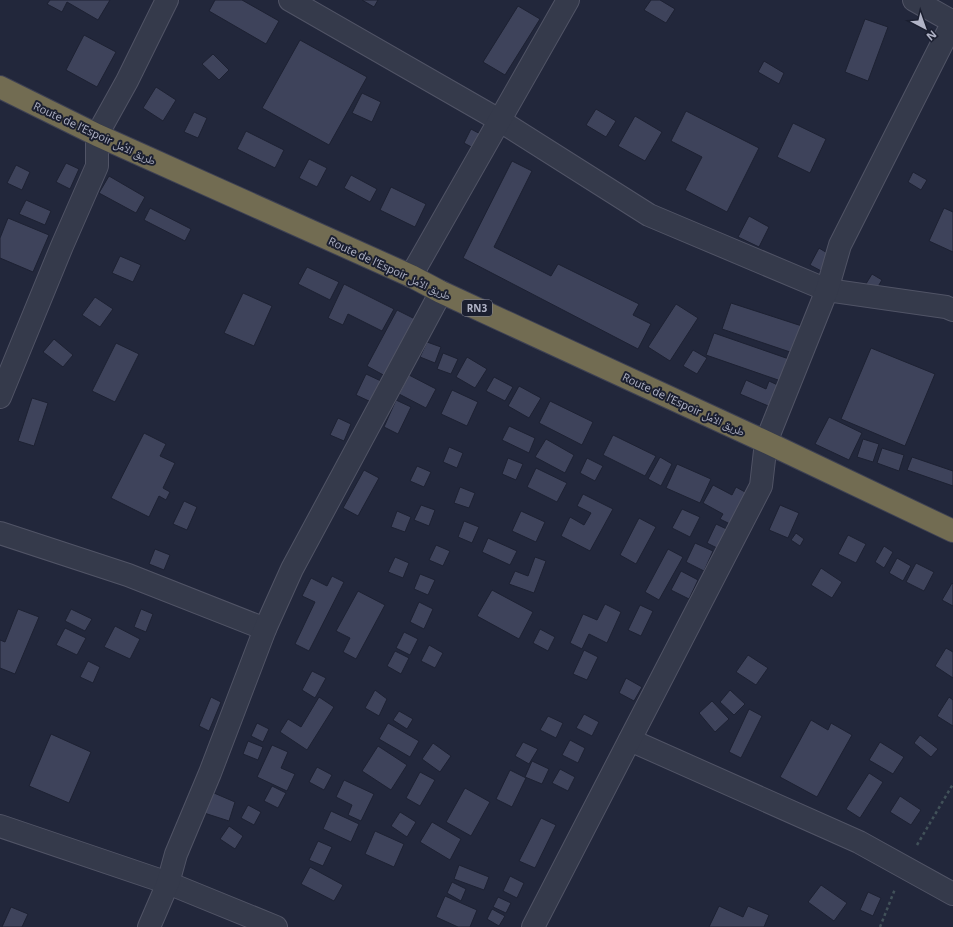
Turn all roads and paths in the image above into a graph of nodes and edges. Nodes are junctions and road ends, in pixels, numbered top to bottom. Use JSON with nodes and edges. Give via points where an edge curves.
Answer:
{"nodes":[{"id":1,"x":166,"y":0,"type":"edge"},
{"id":2,"x":290,"y":0,"type":"edge"},
{"id":3,"x":568,"y":0,"type":"edge"},
{"id":4,"x":914,"y":0,"type":"edge"},
{"id":5,"x":0,"y":87,"type":"edge"},
{"id":6,"x":498,"y":120,"type":"junction"},
{"id":7,"x":97,"y":135,"type":"junction"},
{"id":8,"x":411,"y":276,"type":"junction"},
{"id":9,"x":827,"y":290,"type":"junction"},
{"id":10,"x":441,"y":292,"type":"junction"},
{"id":11,"x":953,"y":310,"type":"edge"},
{"id":12,"x":0,"y":397,"type":"edge"},
{"id":13,"x":766,"y":442,"type":"junction"},
{"id":14,"x":953,"y":531,"type":"edge"},
{"id":15,"x":0,"y":533,"type":"edge"},
{"id":16,"x":265,"y":629,"type":"junction"},
{"id":17,"x":630,"y":740,"type":"junction"},
{"id":18,"x":0,"y":826,"type":"edge"},
{"id":19,"x":168,"y":882,"type":"junction"},
{"id":20,"x":953,"y":894,"type":"edge"},
{"id":21,"x":149,"y":927,"type":"edge"},
{"id":22,"x":276,"y":927,"type":"edge"},
{"id":23,"x":533,"y":927,"type":"edge"}],
"edges":[{"from":1,"to":7,"type":"street","via":[[127,81]]},
{"from":2,"to":6,"type":"street"},
{"from":3,"to":6,"type":"street"},
{"from":4,"to":9,"type":"street","via":[[953,22],[840,244]]},
{"from":5,"to":7,"type":"highway","name":"Route de l’Espoir طريق الأمل","number":"RN3"},
{"from":6,"to":8,"type":"street"},
{"from":6,"to":9,"type":"street","via":[[649,215]]},
{"from":7,"to":8,"type":"highway","name":"Route de l’Espoir طريق الأمل","number":"RN3"},
{"from":7,"to":12,"type":"street","via":[[97,166]]},
{"from":8,"to":10,"type":"highway","name":"Route de l’Espoir طريق الأمل","number":"RN3"},
{"from":9,"to":11,"type":"street"},
{"from":9,"to":13,"type":"street"},
{"from":10,"to":13,"type":"highway","name":"Route de l’Espoir طريق الأمل","number":"RN3"},
{"from":10,"to":16,"type":"street","via":[[292,569]]},
{"from":13,"to":14,"type":"highway","name":"Route de l’Espoir طريق الأمل","number":"RN3"},
{"from":13,"to":17,"type":"street","via":[[761,486]]},
{"from":15,"to":16,"type":"street","via":[[128,575]]},
{"from":16,"to":19,"type":"street","via":[[176,854]]},
{"from":17,"to":20,"type":"street","via":[[859,842]]},
{"from":17,"to":23,"type":"street"},
{"from":18,"to":19,"type":"street"},
{"from":19,"to":21,"type":"street"},
{"from":19,"to":22,"type":"street"}]}
